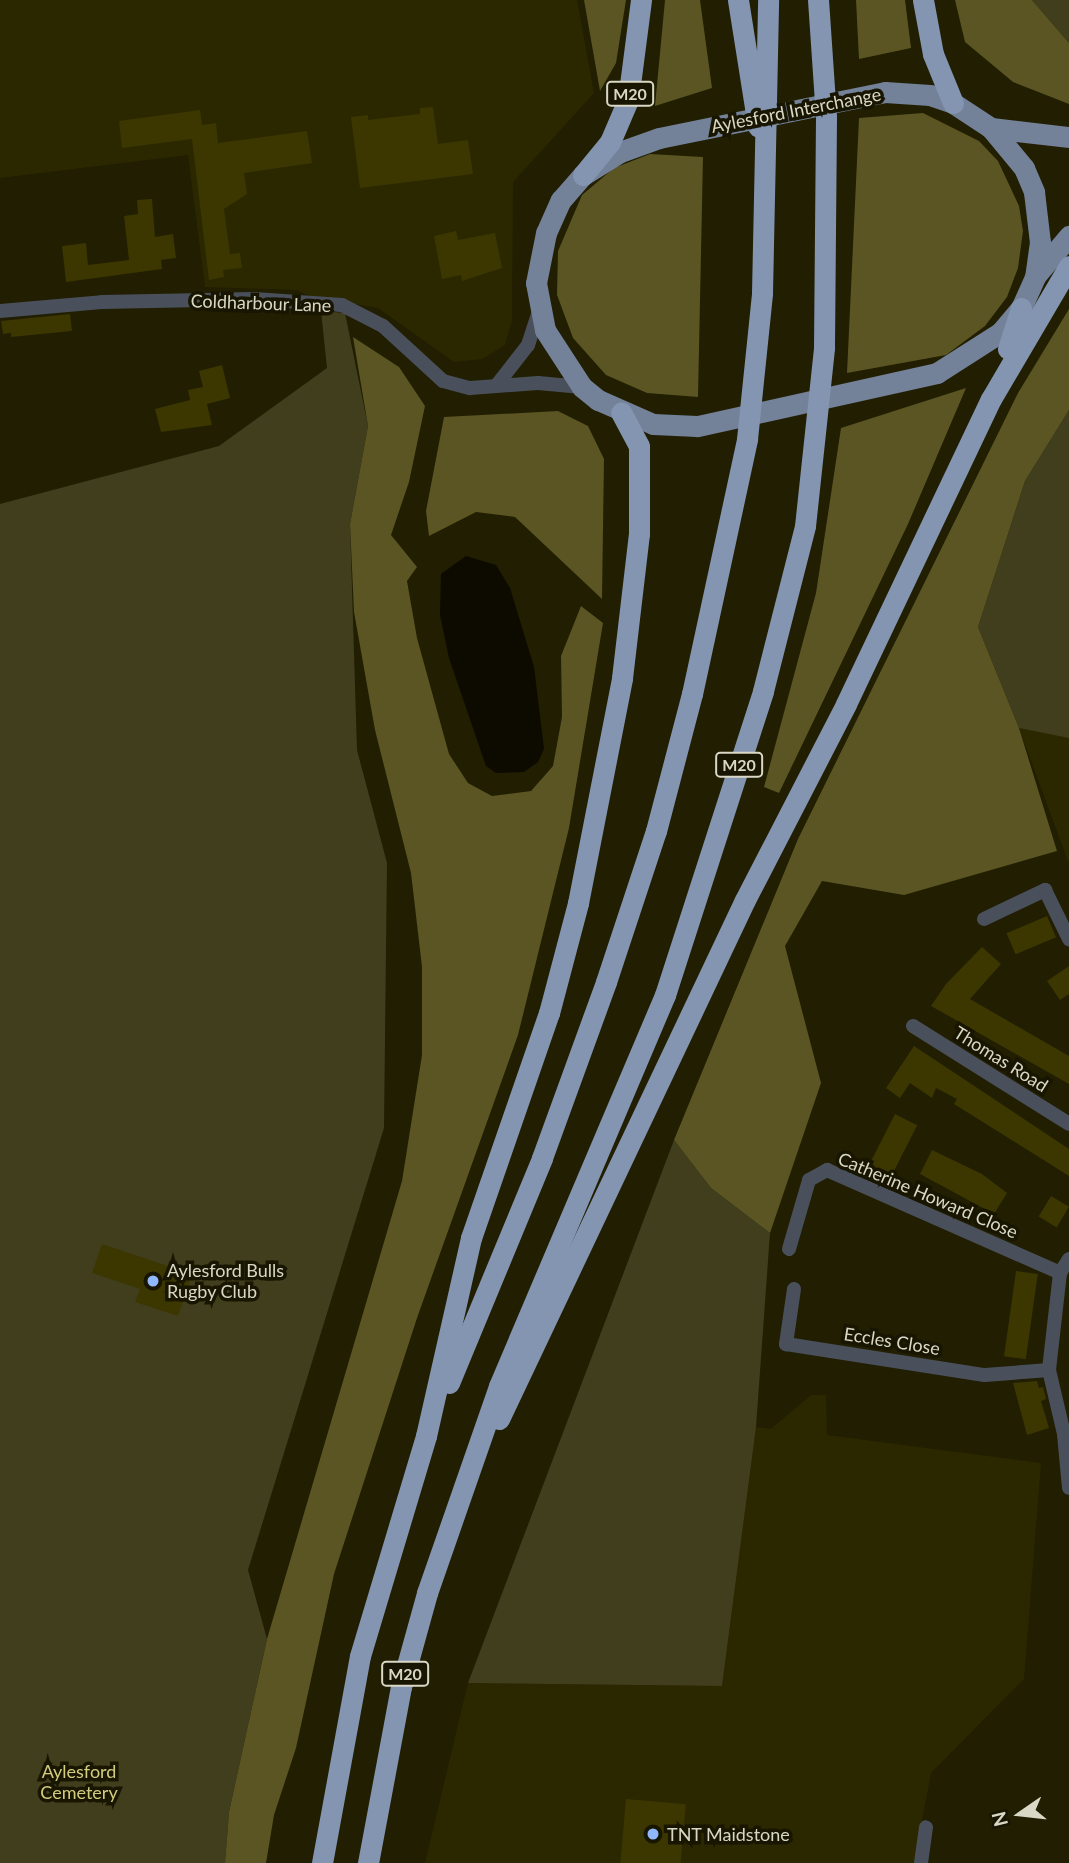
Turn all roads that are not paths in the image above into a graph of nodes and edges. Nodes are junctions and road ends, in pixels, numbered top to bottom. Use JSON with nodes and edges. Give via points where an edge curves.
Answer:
{"nodes":[{"id":1,"x":641,"y":0,"type":"edge"},
{"id":2,"x":738,"y":0,"type":"edge"},
{"id":3,"x":768,"y":0,"type":"edge"},
{"id":4,"x":818,"y":0,"type":"edge"},
{"id":5,"x":923,"y":0,"type":"edge"},
{"id":6,"x":953,"y":103,"type":"junction"},
{"id":7,"x":990,"y":128,"type":"junction"},
{"id":8,"x":1069,"y":137,"type":"edge"},
{"id":9,"x":767,"y":173,"type":"junction"},
{"id":10,"x":583,"y":175,"type":"junction"},
{"id":11,"x":1069,"y":236,"type":"edge"},
{"id":12,"x":1069,"y":267,"type":"edge"},
{"id":13,"x":1035,"y":277,"type":"junction"},
{"id":14,"x":1021,"y":308,"type":"junction"},
{"id":15,"x":0,"y":311,"type":"edge"},
{"id":16,"x":539,"y":312,"type":"junction"},
{"id":17,"x":496,"y":386,"type":"junction"},
{"id":18,"x":582,"y":387,"type":"junction"},
{"id":19,"x":991,"y":399,"type":"junction"},
{"id":20,"x":621,"y":412,"type":"junction"},
{"id":21,"x":984,"y":919,"type":"dead end"},
{"id":22,"x":1069,"y":939,"type":"edge"},
{"id":23,"x":913,"y":1026,"type":"dead end"},
{"id":24,"x":1069,"y":1124,"type":"edge"},
{"id":25,"x":789,"y":1249,"type":"dead end"},
{"id":26,"x":1069,"y":1259,"type":"edge"},
{"id":27,"x":1060,"y":1273,"type":"junction"},
{"id":28,"x":794,"y":1289,"type":"dead end"},
{"id":29,"x":1049,"y":1370,"type":"junction"},
{"id":30,"x":1067,"y":1433,"type":"edge"},
{"id":31,"x":426,"y":1436,"type":"junction"},
{"id":32,"x":1069,"y":1488,"type":"edge"},
{"id":33,"x":464,"y":1490,"type":"junction"},
{"id":34,"x":926,"y":1827,"type":"dead end"},
{"id":35,"x":322,"y":1863,"type":"edge"},
{"id":36,"x":368,"y":1863,"type":"edge"},
{"id":37,"x":922,"y":1863,"type":"edge"}],
"edges":[{"from":1,"to":10,"type":"highway","number":"M20","via":[[628,100],[610,142]]},
{"from":2,"to":9,"type":"highway","number":"M20"},
{"from":3,"to":9,"type":"highway","number":"M20"},
{"from":4,"to":33,"type":"highway","number":"M20","via":[[826,117],[824,347],[805,526],[763,691],[665,995],[499,1386]]},
{"from":5,"to":6,"type":"highway","via":[[933,54]]},
{"from":6,"to":7,"type":"main road","name":"Aylesford Interchange"},
{"from":6,"to":10,"type":"main road","name":"Aylesford Interchange","via":[[907,92],[864,94],[639,144]]},
{"from":7,"to":8,"type":"main road"},
{"from":7,"to":13,"type":"main road","name":"Aylesford Interchange","via":[[1024,168],[1034,192],[1040,242]]},
{"from":9,"to":31,"type":"highway","number":"M20","via":[[762,293],[747,439],[656,831],[542,1158]]},
{"from":10,"to":16,"type":"main road","name":"Aylesford Interchange","via":[[561,200],[546,233],[536,283]]},
{"from":11,"to":13,"type":"main road"},
{"from":12,"to":19,"type":"highway","number":"M20"},
{"from":13,"to":14,"type":"main road","name":"Aylesford Interchange"},
{"from":14,"to":19,"type":"highway","number":"M20"},
{"from":14,"to":20,"type":"main road","name":"Aylesford Interchange","via":[[1001,332],[960,362],[911,381],[697,426],[653,424]]},
{"from":15,"to":17,"type":"street","name":"Coldharbour Lane","via":[[102,302],[254,299],[342,306],[383,326],[443,381],[470,388]]},
{"from":16,"to":17,"type":"street","via":[[528,345]]},
{"from":16,"to":18,"type":"main road","name":"Aylesford Interchange","via":[[555,351]]},
{"from":17,"to":18,"type":"street","name":"Coldharbour Lane"},
{"from":18,"to":20,"type":"main road","name":"Aylesford Interchange"},
{"from":19,"to":33,"type":"highway","number":"M20"},
{"from":20,"to":31,"type":"highway","number":"M20","via":[[639,446],[642,497],[622,678],[574,915],[549,1013],[471,1238]]},
{"from":21,"to":22,"type":"street","via":[[1045,890]]},
{"from":23,"to":24,"type":"street","name":"Thomas Road"},
{"from":25,"to":27,"type":"street","name":"Catherine Howard Close","via":[[809,1180],[827,1170]]},
{"from":26,"to":27,"type":"street"},
{"from":27,"to":29,"type":"street"},
{"from":28,"to":29,"type":"street","name":"Eccles Close","via":[[786,1344],[985,1375]]},
{"from":29,"to":30,"type":"street"},
{"from":30,"to":32,"type":"street"},
{"from":31,"to":35,"type":"highway","number":"M20","via":[[360,1656]]},
{"from":33,"to":36,"type":"highway","number":"M20","via":[[427,1593],[401,1687]]},
{"from":34,"to":37,"type":"street"}]}
